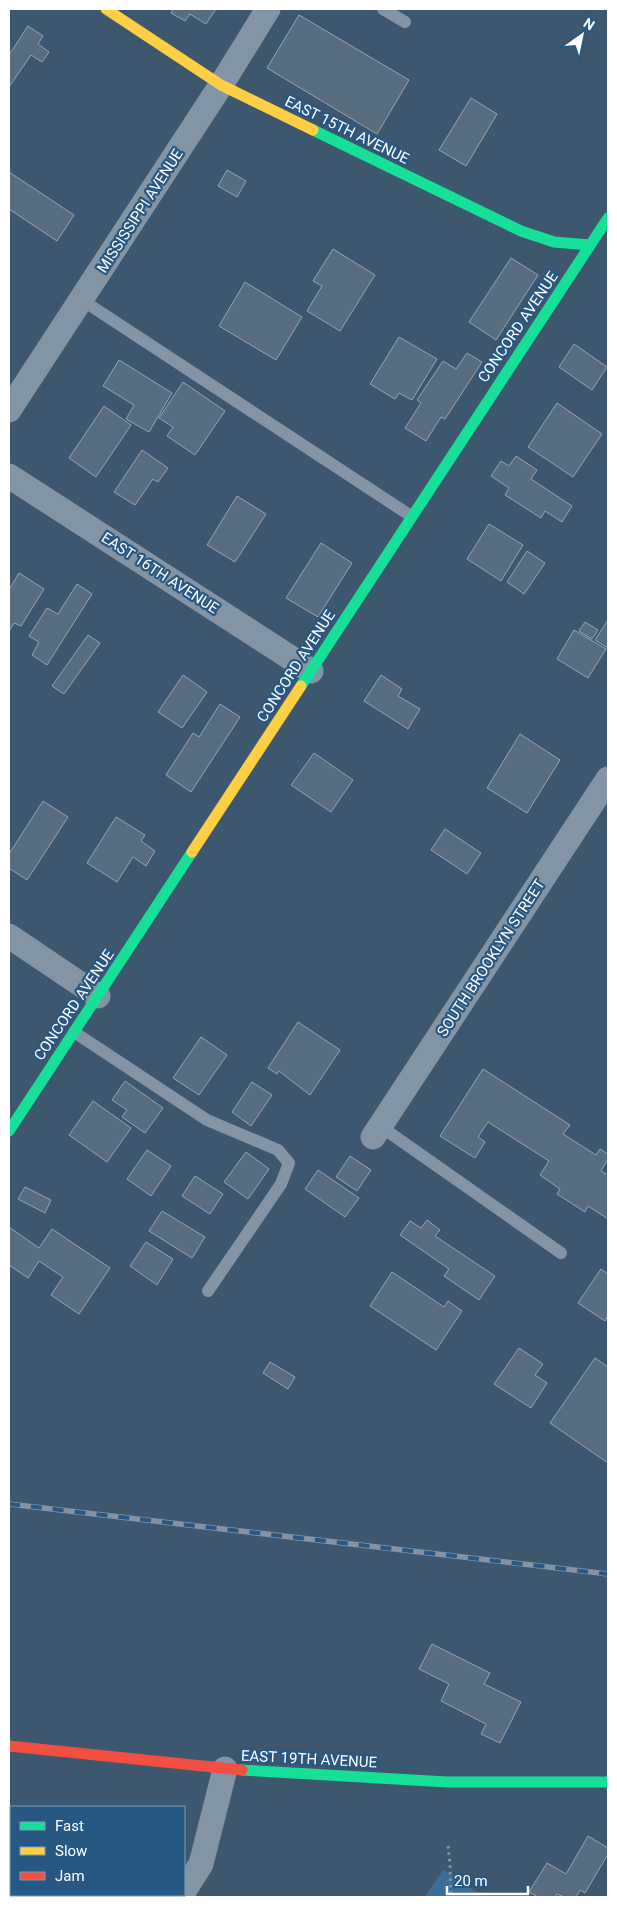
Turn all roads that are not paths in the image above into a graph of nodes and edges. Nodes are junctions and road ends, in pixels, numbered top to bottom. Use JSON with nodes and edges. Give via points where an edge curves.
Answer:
{"nodes":[{"id":1,"x":106,"y":9,"type":"edge"},
{"id":2,"x":268,"y":9,"type":"edge"},
{"id":3,"x":382,"y":9,"type":"edge"},
{"id":4,"x":405,"y":22,"type":"dead end"},
{"id":5,"x":221,"y":86,"type":"junction"},
{"id":6,"x":608,"y":218,"type":"edge"},
{"id":7,"x":590,"y":246,"type":"junction"},
{"id":8,"x":82,"y":300,"type":"junction"},
{"id":9,"x":9,"y":410,"type":"edge"},
{"id":10,"x":9,"y":476,"type":"edge"},
{"id":11,"x":411,"y":516,"type":"junction"},
{"id":12,"x":311,"y":671,"type":"junction"},
{"id":13,"x":608,"y":779,"type":"edge"},
{"id":14,"x":9,"y":936,"type":"edge"},
{"id":15,"x":98,"y":996,"type":"junction"},
{"id":16,"x":74,"y":1032,"type":"junction"},
{"id":17,"x":9,"y":1130,"type":"edge"},
{"id":18,"x":377,"y":1131,"type":"joint"},
{"id":19,"x":561,"y":1253,"type":"dead end"},
{"id":20,"x":208,"y":1291,"type":"dead end"},
{"id":21,"x":9,"y":1746,"type":"edge"},
{"id":22,"x":225,"y":1769,"type":"junction"},
{"id":23,"x":608,"y":1782,"type":"edge"},
{"id":24,"x":185,"y":1889,"type":"edge"}],
"edges":[{"from":1,"to":5,"type":"street","name":"EAST 15TH AVENUE"},
{"from":2,"to":5,"type":"street","name":"MISSISSIPPI AVENUE"},
{"from":3,"to":4,"type":"lane"},
{"from":5,"to":7,"type":"street","name":"EAST 15TH AVENUE","via":[[521,231],[554,242]]},
{"from":5,"to":8,"type":"street","name":"MISSISSIPPI AVENUE"},
{"from":6,"to":7,"type":"street","name":"CONCORD AVENUE"},
{"from":7,"to":11,"type":"street","name":"CONCORD AVENUE"},
{"from":8,"to":9,"type":"street","name":"MISSISSIPPI AVENUE"},
{"from":8,"to":11,"type":"lane"},
{"from":10,"to":12,"type":"street","name":"EAST 16TH AVENUE"},
{"from":11,"to":12,"type":"street","name":"CONCORD AVENUE"},
{"from":12,"to":15,"type":"street","name":"CONCORD AVENUE"},
{"from":13,"to":18,"type":"street","name":"SOUTH BROOKLYN STREET"},
{"from":14,"to":15,"type":"street"},
{"from":15,"to":16,"type":"street","name":"CONCORD AVENUE"},
{"from":16,"to":17,"type":"street","name":"CONCORD AVENUE"},
{"from":16,"to":20,"type":"lane","via":[[207,1120],[278,1150],[289,1163],[281,1184]]},
{"from":18,"to":19,"type":"lane"},
{"from":21,"to":22,"type":"street","name":"EAST 19TH AVENUE"},
{"from":22,"to":23,"type":"street","name":"EAST 19TH AVENUE","via":[[448,1782]]},
{"from":22,"to":24,"type":"street","via":[[201,1864]]}]}
